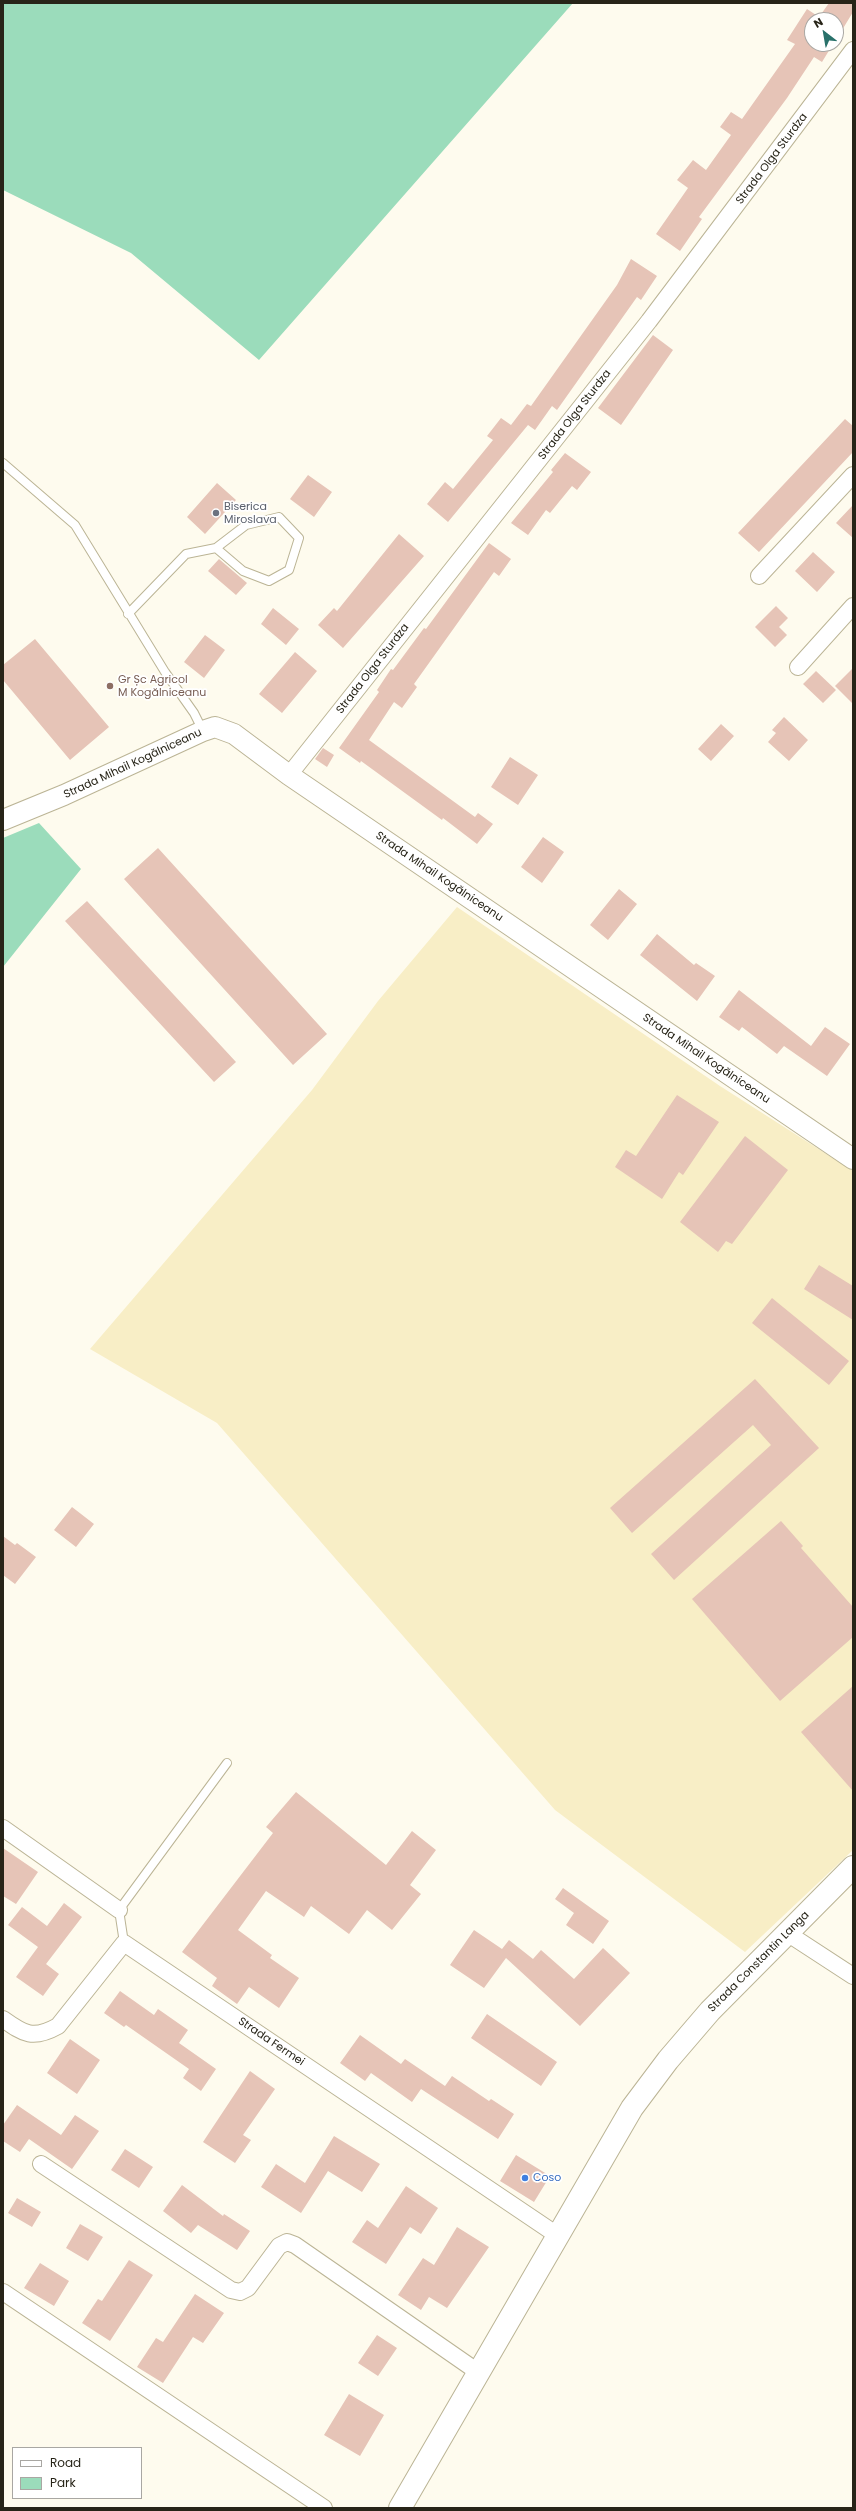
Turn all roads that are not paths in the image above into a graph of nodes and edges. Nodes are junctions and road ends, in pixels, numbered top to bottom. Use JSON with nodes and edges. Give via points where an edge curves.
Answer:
{"nodes":[{"id":1,"x":853,"y":50,"type":"edge"},
{"id":2,"x":3,"y":464,"type":"edge"},
{"id":3,"x":853,"y":475,"type":"edge"},
{"id":4,"x":216,"y":548,"type":"junction"},
{"id":5,"x":759,"y":576,"type":"dead end"},
{"id":6,"x":853,"y":606,"type":"edge"},
{"id":7,"x":128,"y":614,"type":"junction"},
{"id":8,"x":798,"y":667,"type":"dead end"},
{"id":9,"x":203,"y":731,"type":"junction"},
{"id":10,"x":289,"y":775,"type":"junction"},
{"id":11,"x":3,"y":820,"type":"edge"},
{"id":12,"x":853,"y":1159,"type":"edge"},
{"id":13,"x":227,"y":1763,"type":"dead end"},
{"id":14,"x":3,"y":1828,"type":"edge"},
{"id":15,"x":853,"y":1867,"type":"edge"},
{"id":16,"x":119,"y":1910,"type":"junction"},
{"id":17,"x":787,"y":1933,"type":"junction"},
{"id":18,"x":124,"y":1943,"type":"junction"},
{"id":19,"x":853,"y":1976,"type":"edge"},
{"id":20,"x":3,"y":2019,"type":"edge"},
{"id":21,"x":41,"y":2164,"type":"dead end"},
{"id":22,"x":557,"y":2235,"type":"junction"},
{"id":23,"x":3,"y":2292,"type":"edge"},
{"id":24,"x":478,"y":2372,"type":"junction"},
{"id":25,"x":324,"y":2508,"type":"edge"},
{"id":26,"x":400,"y":2508,"type":"edge"}],
"edges":[{"from":1,"to":10,"type":"street","name":"Strada Olga Sturdza","via":[[644,328]]},
{"from":2,"to":7,"type":"lane","via":[[75,526]]},
{"from":3,"to":5,"type":"street"},
{"from":4,"to":4,"type":"lane","via":[[243,571],[269,581],[289,570],[298,538],[279,517],[246,525]]},
{"from":4,"to":7,"type":"lane","via":[[186,554]]},
{"from":6,"to":8,"type":"street"},
{"from":7,"to":9,"type":"lane","via":[[194,713]]},
{"from":9,"to":10,"type":"street","name":"Strada Mihail Kogălniceanu","via":[[215,728],[234,734]]},
{"from":9,"to":11,"type":"street","name":"Strada Mihail Kogălniceanu"},
{"from":10,"to":12,"type":"street","name":"Strada Mihail Kogălniceanu"},
{"from":13,"to":16,"type":"lane"},
{"from":14,"to":16,"type":"street"},
{"from":15,"to":17,"type":"main road","name":"Strada Constantin Langa"},
{"from":16,"to":18,"type":"lane"},
{"from":17,"to":19,"type":"street"},
{"from":17,"to":22,"type":"main road","name":"Strada Constantin Langa","via":[[710,2011],[668,2060],[632,2108]]},
{"from":18,"to":20,"type":"street","via":[[58,2026],[47,2032],[24,2033]]},
{"from":18,"to":22,"type":"street","name":"Strada Fermei"},
{"from":21,"to":24,"type":"street","via":[[231,2290],[240,2292],[248,2288],[279,2246],[287,2242],[295,2245]]},
{"from":22,"to":24,"type":"main road","name":"Strada Constantin Langa"},
{"from":23,"to":25,"type":"street"},
{"from":24,"to":26,"type":"main road","name":"Strada Constantin Langa"}]}
